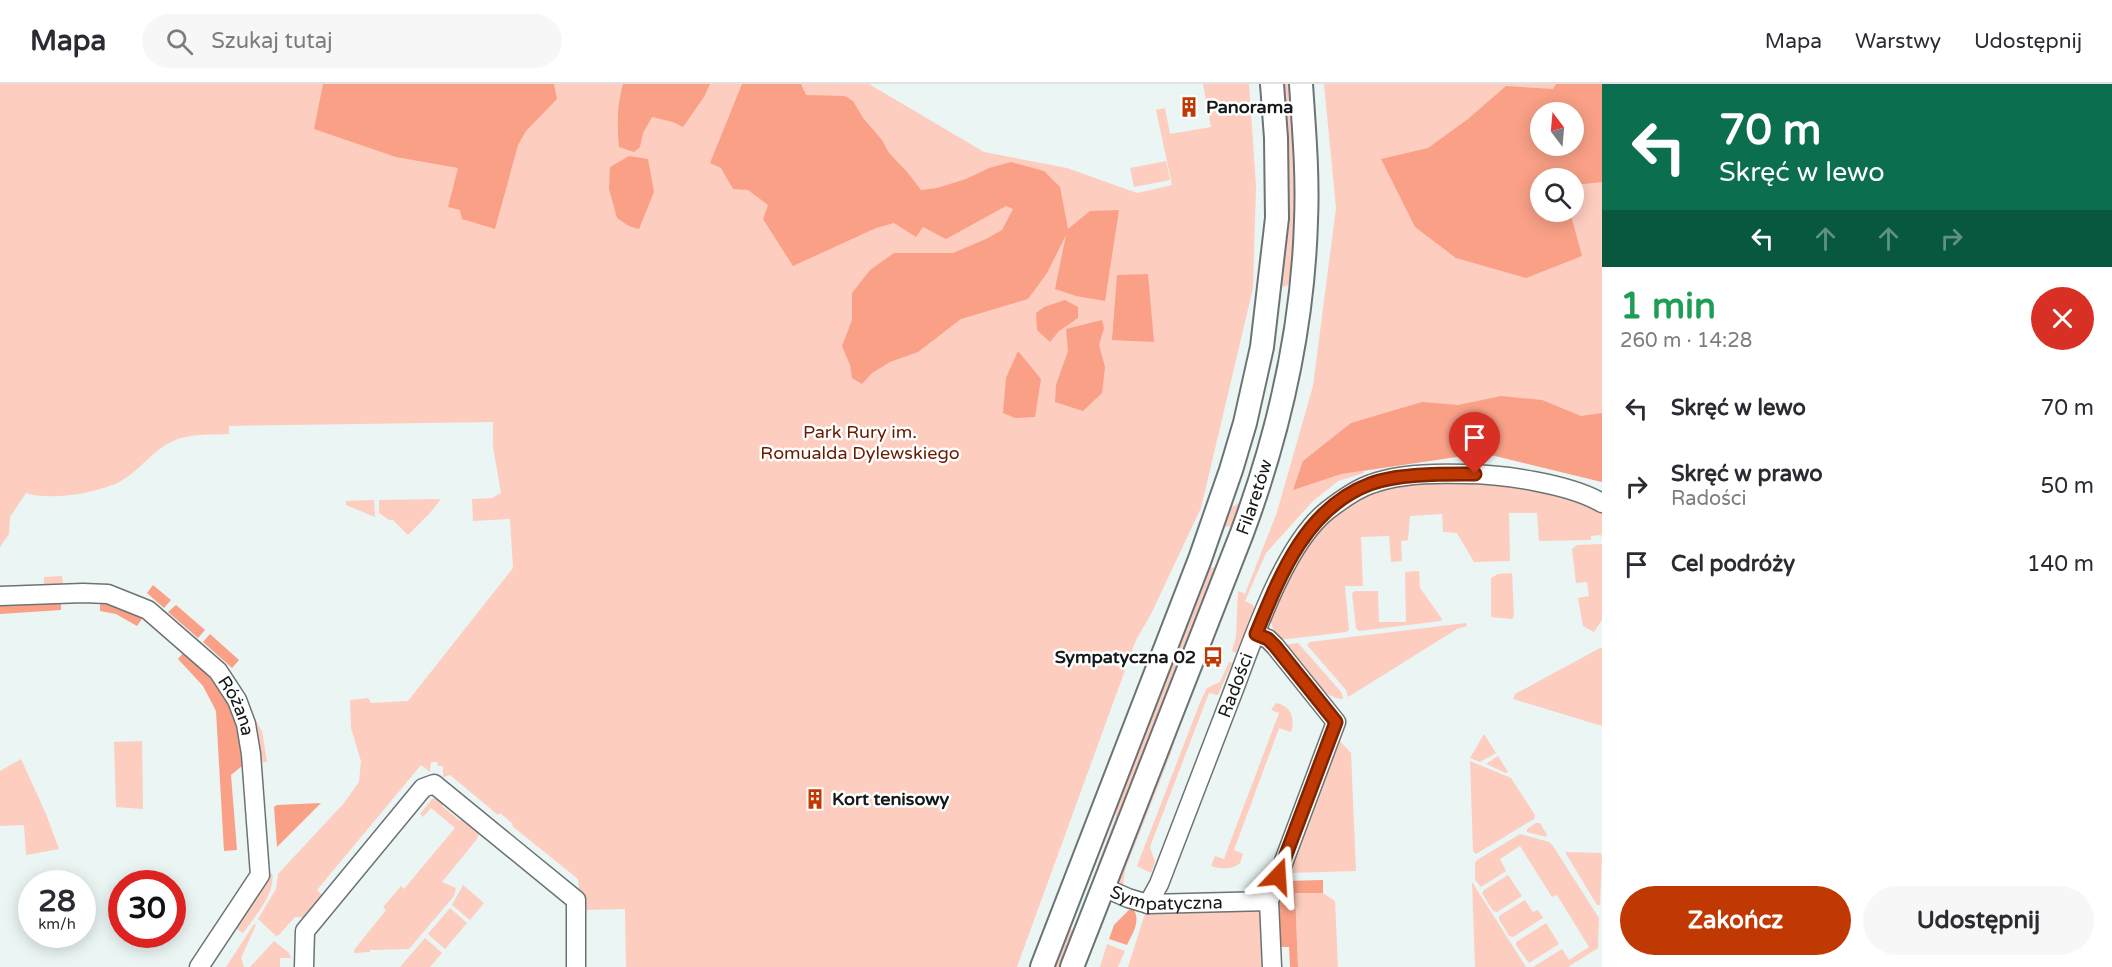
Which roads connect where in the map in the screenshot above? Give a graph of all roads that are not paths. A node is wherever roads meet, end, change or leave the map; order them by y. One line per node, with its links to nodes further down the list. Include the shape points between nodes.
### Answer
1 (1272, 84): 6 (main road, Filaretów, via 1278,193 1262,347 1248,408 1219,504)
2 (1301, 84): 7 (main road, Filaretów, via 1306,185 1302,287 1282,399 1255,498)
3 (1602, 503): 5 (street, Radości, via 1518,478 1475,474 1393,478 1371,483 1327,510 1300,540)
4 (0, 596): 10 (street, Różana, via 108,594 148,610 218,671 237,700 246,724 250,754 260,875)
5 (1256, 634): 8 (street, via 1275,646 1336,722); 9 (street, Radości)
6 (1077, 875): 7 (main road); 13 (main road, Filaretów)
7 (1103, 887): 9 (street, Sympatyczna); 14 (main road, Filaretów)
8 (1269, 901): 9 (street, Sympatyczna); 15 (street)
9 (1148, 904)
10 (200, 967)
11 (304, 967): 12 (street, via 305,931 423,788 434,784 576,900)
12 (576, 967)
13 (1042, 967)
14 (1072, 967)
15 (1272, 967)

